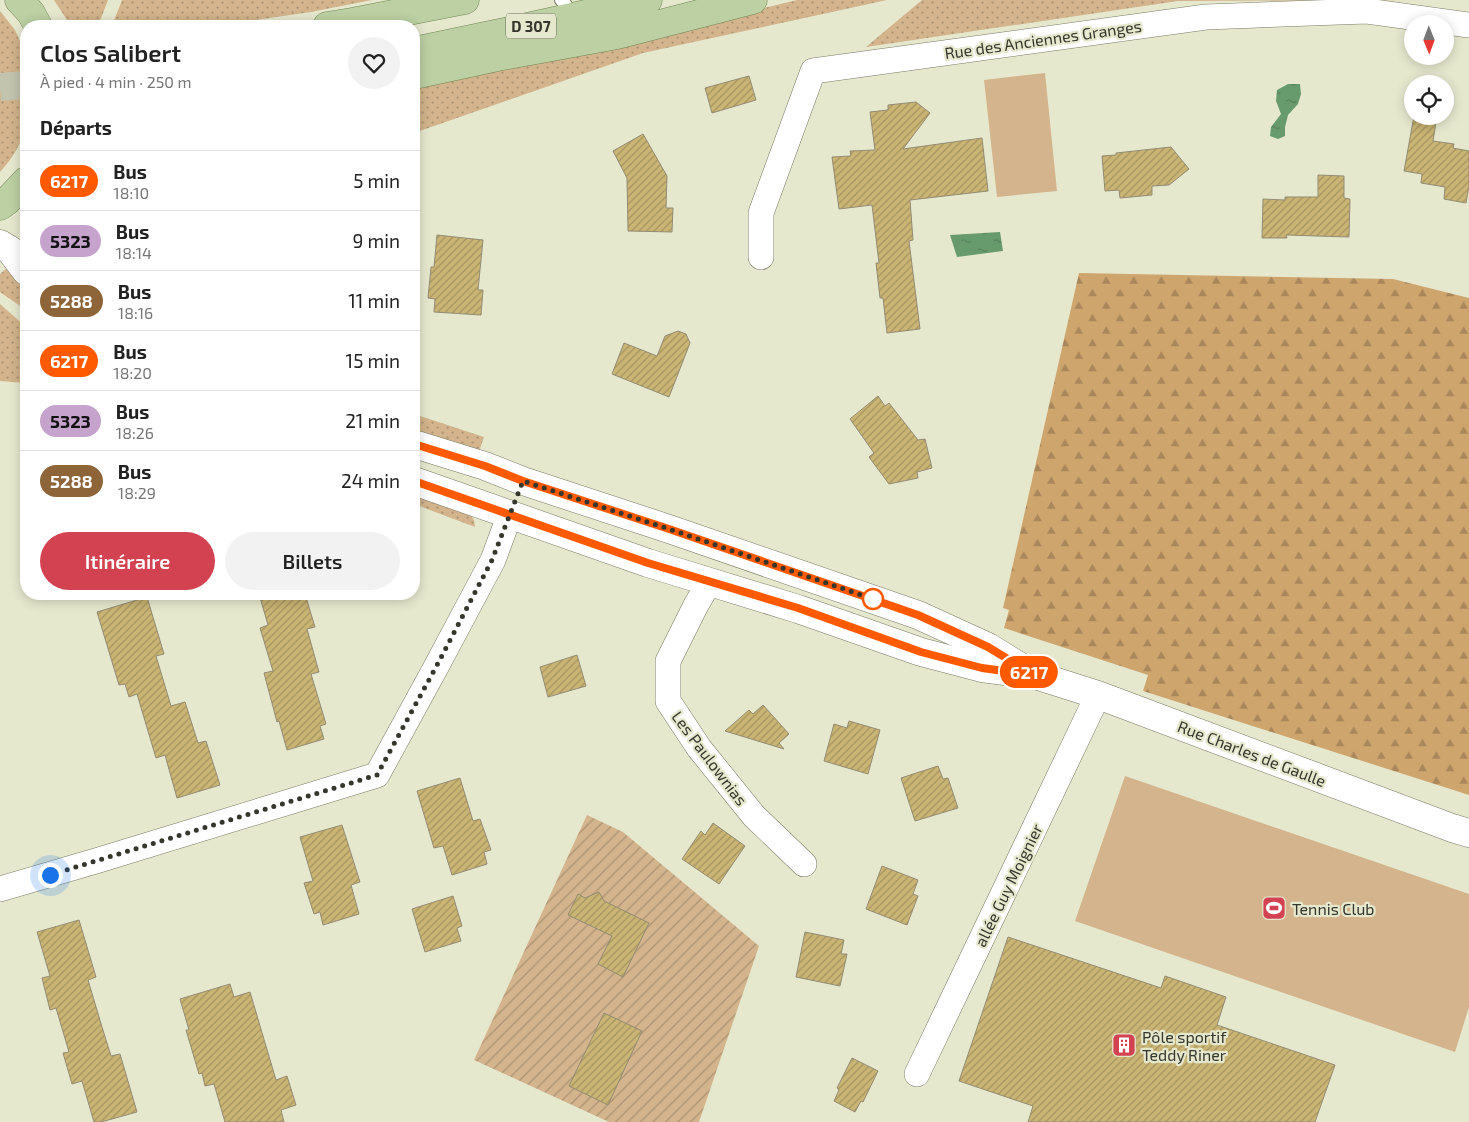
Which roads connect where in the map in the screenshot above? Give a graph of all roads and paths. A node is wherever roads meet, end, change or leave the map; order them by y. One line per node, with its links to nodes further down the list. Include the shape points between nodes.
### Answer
1 (19, 0): 6 (main road)
2 (465, 0): 7 (main road)
3 (648, 0): 10 (main road, D 307)
4 (753, 0): 11 (main road, via 617,35)
5 (571, 2): 9 (main road, D 307)
6 (35, 20)
7 (362, 20)
8 (1469, 25): 15 (street, Rue des Anciennes Granges, via 1367,11 1206,17 813,71 762,213)
9 (420, 32)
10 (420, 50)
11 (420, 74)
12 (20, 190): 13 (main road)
13 (0, 206)
14 (0, 244): 16 (street, via 10,250)
15 (761, 257)
16 (20, 263)
17 (420, 446): 18 (street)
18 (523, 481): 20 (street); 21 (street)
19 (420, 483): 20 (street)
20 (510, 514): 22 (street); 27 (street, via 492,560 377,775)
21 (724, 548): 22 (street); 23 (street, via 918,615 988,647)
22 (710, 582): 23 (street, via 798,608 930,654 982,668); 26 (street, Les Paulownias, via 668,661 668,701 699,748 754,816)
23 (1034, 675): 24 (street, Rue Charles de Gaulle)
24 (1098, 695): 25 (street, Rue Charles de Gaulle); 28 (street, allée Guy Moignier)
25 (1469, 834)
26 (804, 864)
27 (0, 889)
28 (917, 1074)

